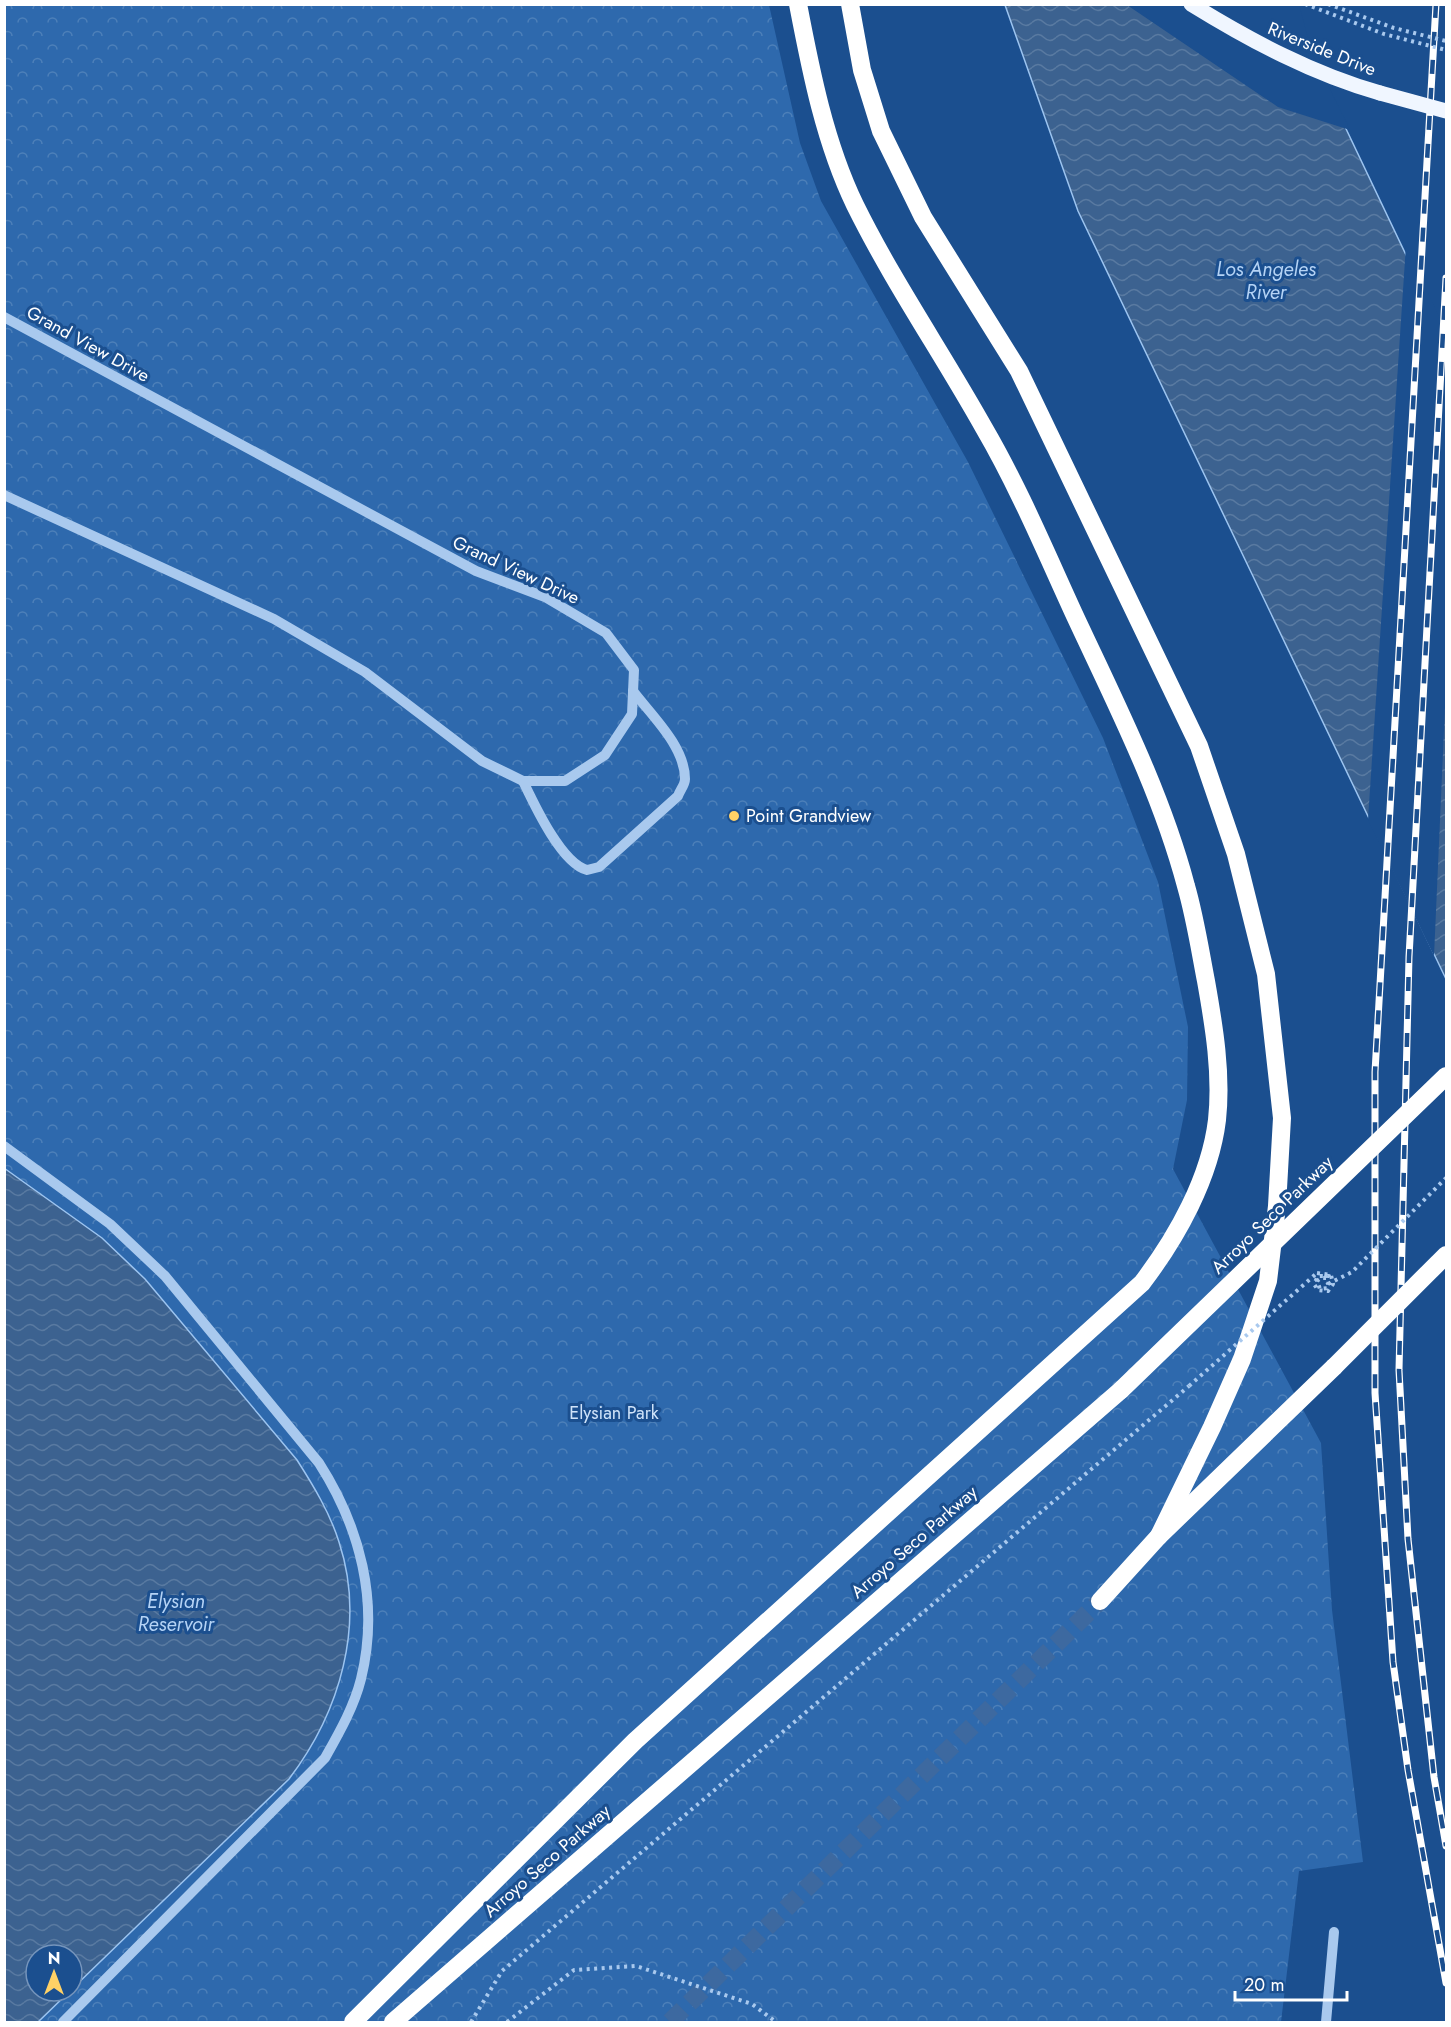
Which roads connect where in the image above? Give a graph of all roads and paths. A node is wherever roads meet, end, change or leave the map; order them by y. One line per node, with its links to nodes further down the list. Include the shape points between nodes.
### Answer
1 (798, 4): 21 (highway, via 830,141 854,202 997,452 1154,790 1186,884 1198,936 1213,1021 1217,1121 1206,1164 1185,1214 1163,1255 1142,1283 635,1741)
2 (850, 4): 17 (highway, via 862,70 881,131 923,217 1019,371 1199,746 1236,854 1266,974 1282,1118 1268,1281 1242,1359)
3 (1191, 4): 8 (main road, Riverside Drive, bridge, via 1248,39 1346,84)
4 (1305, 4): 7 (path, bridge, via 1384,34)
5 (1329, 4): 6 (path, bridge, via 1394,28)
6 (1446, 41)
7 (1446, 50)
8 (1446, 111)
9 (4, 317): 11 (street, Grand View Drive, via 476,572 545,597 596,627 606,633 634,670)
10 (4, 495): 12 (street, Grand View Drive, via 274,619 365,672 482,761)
11 (633, 691): 12 (street, Grand View Drive, via 632,714 605,755 565,781); 12 (street, via 674,744 684,784 678,796 599,867 584,870 574,862 545,826)
12 (523, 781)
13 (1446, 1076): 22 (highway, Arroyo Seco Parkway, bridge, via 1121,1389)
14 (4, 1146): 20 (street, via 110,1224 165,1276 319,1464 353,1526 363,1560 367,1596 367,1638 361,1678 346,1720 325,1758)
15 (1446, 1178): 23 (path, bridge, via 1352,1272 1328,1284 1326,1278 1321,1278 1317,1281 1320,1289 1328,1288 1330,1281 1329,1276 1318,1276 1314,1284 1318,1290 1328,1291 1333,1284 1331,1275 1317,1273 502,1971)
16 (1446, 1254): 17 (highway, bridge)
17 (1159, 1536): 18 (highway)
18 (1100, 1601)
19 (1334, 1932): 26 (street)
20 (63, 2022)
21 (353, 2022)
22 (393, 2022)
23 (474, 2022)
24 (507, 2022): 25 (path, via 574,1970 636,1966 752,2004)
25 (776, 2022)
26 (1326, 2022)

